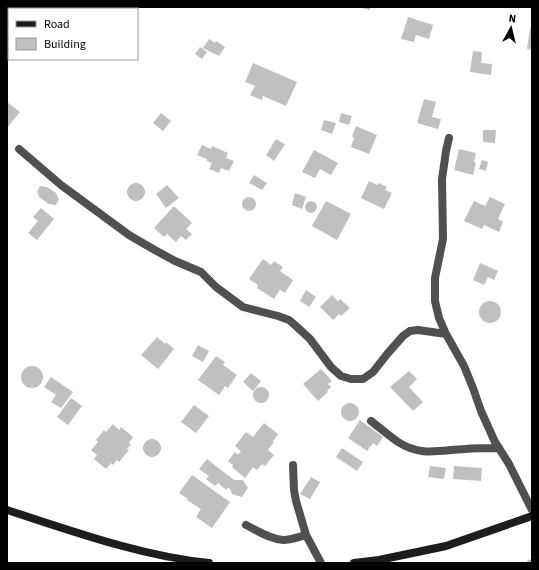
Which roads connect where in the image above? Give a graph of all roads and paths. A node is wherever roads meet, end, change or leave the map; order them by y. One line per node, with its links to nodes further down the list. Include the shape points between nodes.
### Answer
1 (449, 138): 3 (street, via 442,179 443,239 434,291 439,318)
2 (18, 149): 3 (street, via 61,185 129,234 153,250 201,272 243,307 289,320 310,339 341,376 363,379 373,372 410,331)
3 (446, 334): 5 (street, via 464,366)
4 (371, 421): 5 (street, via 398,442 424,452)
5 (499, 448): 8 (street)
6 (293, 465): 11 (street, via 296,501)
7 (7, 510): 12 (street, via 79,534 143,551)
8 (532, 510)
9 (532, 516): 14 (street, via 446,546)
10 (246, 525): 11 (street, via 283,540)
11 (306, 535): 13 (street)
12 (209, 563)
13 (321, 563)
14 (354, 563)

